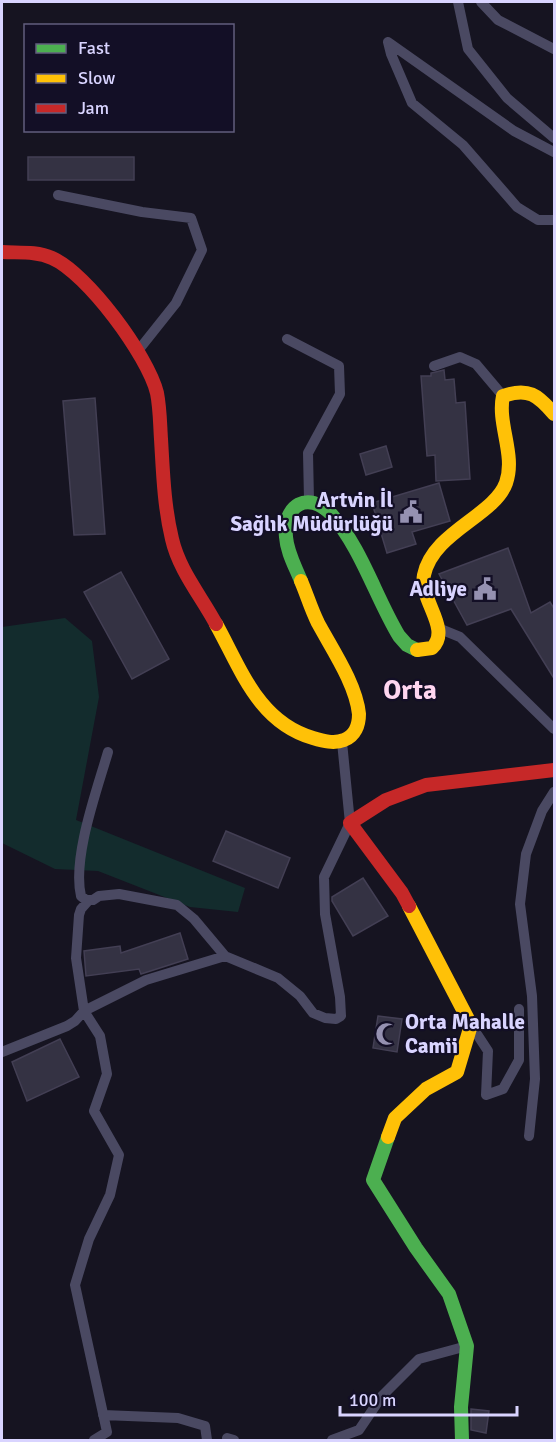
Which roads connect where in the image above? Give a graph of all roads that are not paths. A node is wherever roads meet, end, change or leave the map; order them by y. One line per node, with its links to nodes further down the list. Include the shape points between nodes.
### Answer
1 (458, 2): 4 (street, via 468,49 507,98)
2 (482, 2): 3 (street, via 498,20)
3 (555, 49)
4 (555, 138)
5 (555, 152): 7 (street, via 514,131 388,42 412,104 463,145 517,207 538,220)
6 (58, 195): 10 (street, via 191,218 202,250 176,303)
7 (555, 220)
8 (2, 252): 10 (main road, via 46,256 67,267 99,298)
9 (287, 339): 14 (street, via 339,366 340,394 308,453)
10 (137, 352): 17 (main road, via 157,393 167,520 178,556 247,681 276,720 302,734)
11 (434, 366): 12 (street, via 460,357 476,364)
12 (503, 396): 13 (main road, via 515,391 534,394); 15 (main road, via 507,481 502,491 435,551 426,565 423,587)
13 (555, 414)
14 (309, 500): 15 (main road, via 326,508 342,528 391,625 405,643 426,650 438,640); 17 (main road, via 296,505 290,513 285,540 356,700 358,725)
15 (438, 627): 16 (street, via 460,637)
16 (555, 729)
17 (342, 742): 21 (street)
18 (108, 752): 22 (street, via 79,867 81,896)
19 (555, 770): 21 (main road, via 426,785 386,800)
20 (555, 792): 28 (street, via 542,811 526,854 520,904 532,996 535,1079)
21 (350, 823): 23 (street, via 324,877 325,914 341,1016 325,1018 313,1013 278,978); 26 (main road, via 402,893)
22 (89, 900): 23 (street, via 119,894 177,905); 25 (street, via 79,915 76,958)
23 (225, 956): 25 (street, via 146,980)
24 (519, 1009): 26 (street, via 519,1060 502,1089 486,1095 488,1051)
25 (84, 1011): 27 (street, via 67,1026); 30 (street, via 99,1036 107,1074 94,1111 119,1155 110,1195 89,1239 75,1285)
26 (471, 1025): 29 (main road, via 457,1072 426,1089 395,1118 373,1180 449,1294)
27 (2, 1052)
28 (529, 1136)
29 (467, 1346): 33 (street, via 419,1359 382,1396 359,1430); 34 (main road)
30 (103, 1416): 31 (street, via 107,1432); 32 (street, via 178,1418 205,1426)
31 (94, 1440)
32 (207, 1440)
33 (332, 1440)
34 (462, 1440)

